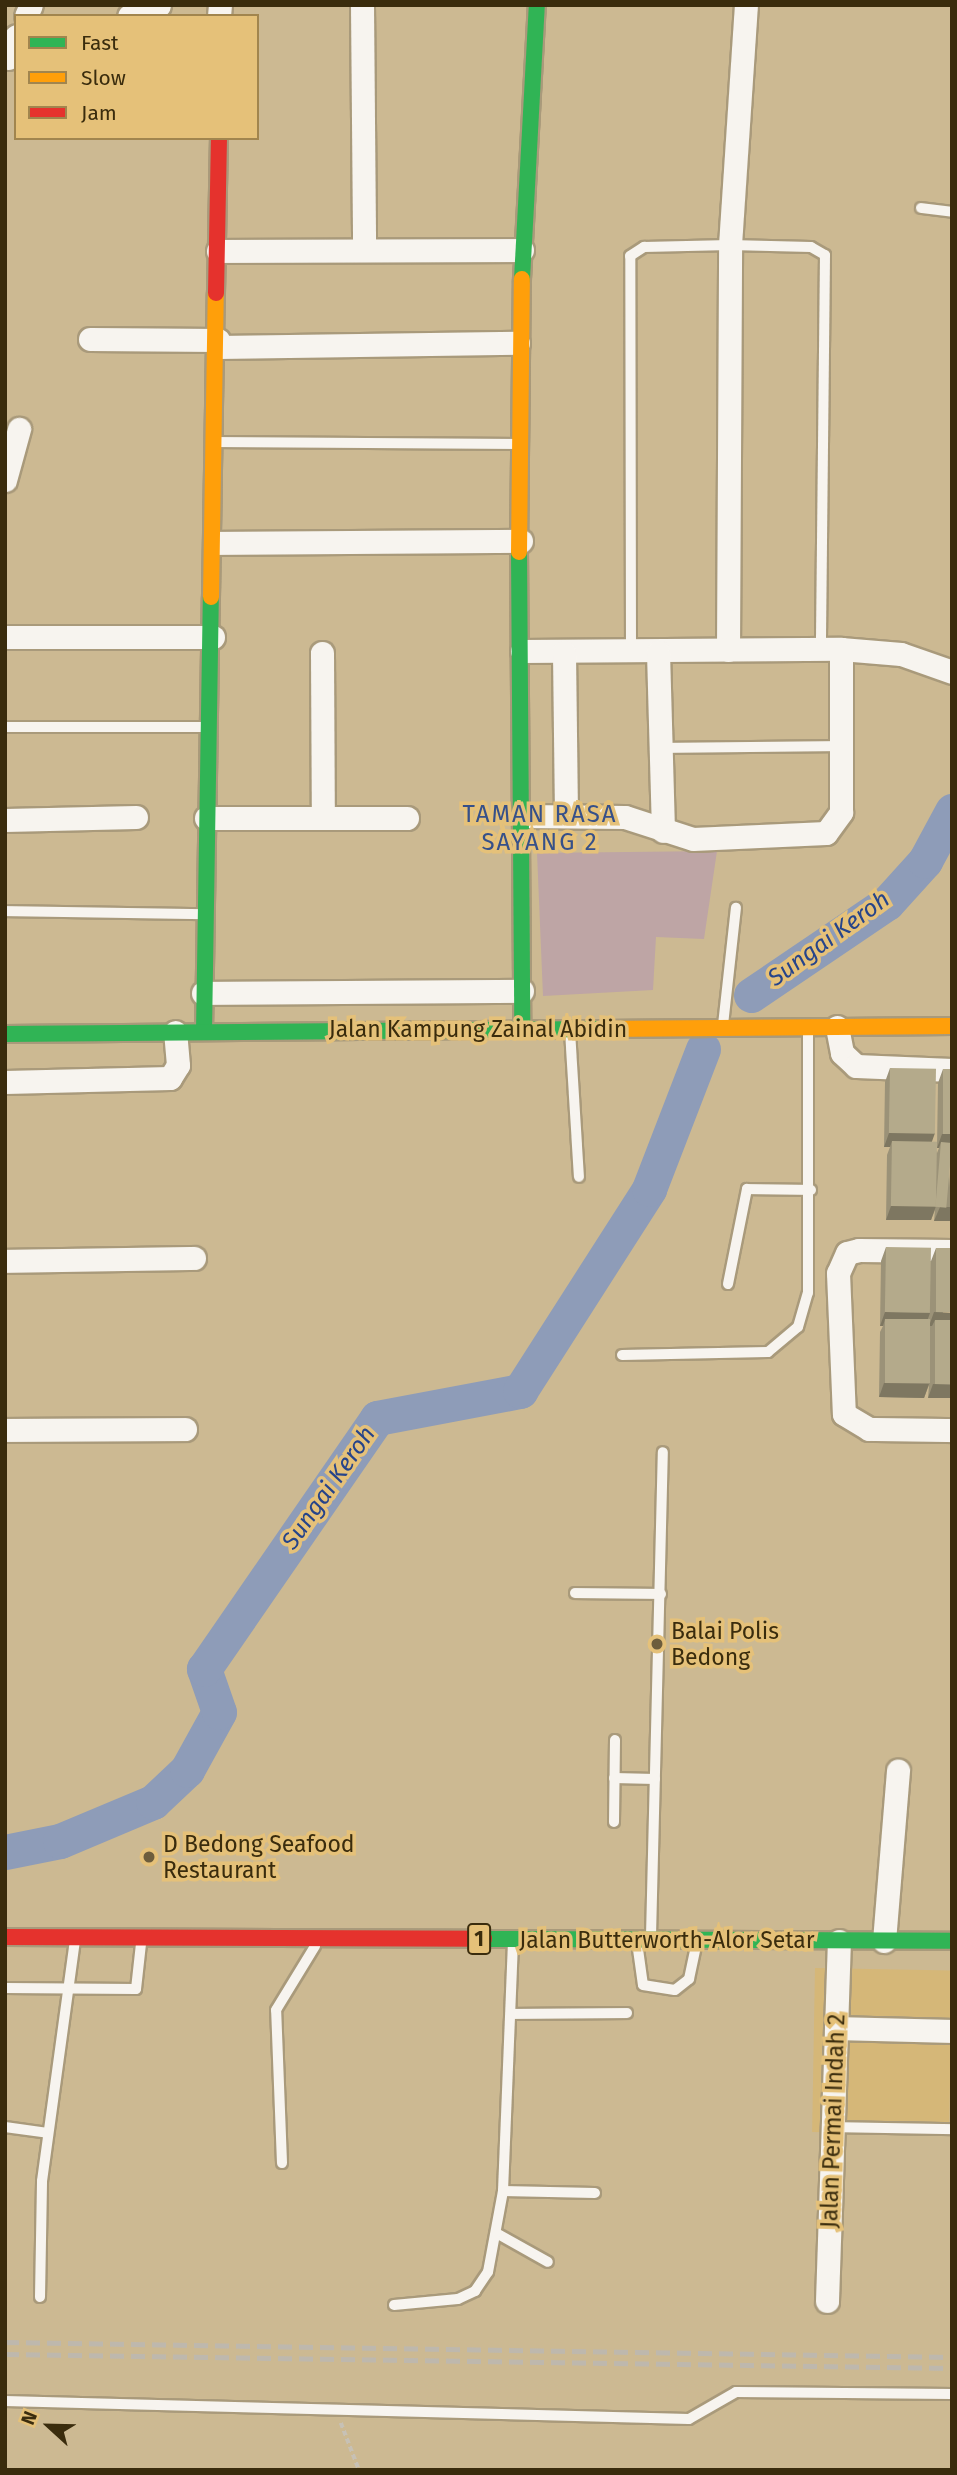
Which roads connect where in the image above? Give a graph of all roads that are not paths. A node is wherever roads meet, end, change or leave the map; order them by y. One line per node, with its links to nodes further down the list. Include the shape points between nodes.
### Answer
1 (159, 5): 5 (street)
2 (362, 5): 10 (street)
3 (537, 5): 11 (street)
4 (746, 5): 9 (street)
5 (134, 14)
6 (219, 140): 12 (street)
7 (921, 208): 8 (lane)
8 (952, 212)
9 (730, 245): 24 (lane, via 811,247 825,256); 25 (street); 27 (lane, via 644,247 630,256)
10 (364, 248): 11 (street); 12 (street)
11 (522, 250): 14 (street)
12 (218, 251): 15 (street)
13 (90, 339): 15 (street)
14 (518, 343): 15 (street); 18 (street)
15 (218, 344): 17 (street)
16 (19, 429): 19 (street)
17 (217, 442): 18 (lane); 21 (street)
18 (519, 444): 20 (street)
19 (5, 480)
20 (521, 541): 21 (street); 26 (street)
21 (215, 543): 23 (street)
22 (5, 636): 23 (street)
23 (213, 637): 33 (street)
24 (831, 649): 25 (street); 31 (street, via 901,654); 34 (street)
25 (728, 650): 29 (street)
26 (522, 651): 28 (street); 36 (street)
27 (631, 651): 28 (street); 29 (street)
28 (564, 652): 37 (street)
29 (658, 652): 35 (street)
30 (322, 653): 40 (street)
31 (952, 672)
32 (5, 727): 33 (lane)
33 (207, 727): 39 (street)
34 (841, 746): 35 (lane); 43 (street, via 841,812 826,833 693,839)
35 (660, 748): 43 (street)
36 (522, 816): 37 (street); 47 (street)
37 (565, 816): 43 (street, via 632,818)
38 (136, 817): 42 (street)
39 (206, 818): 40 (street); 46 (street)
40 (323, 818): 41 (street)
41 (407, 818)
42 (5, 820)
43 (663, 831)
44 (736, 908): 50 (lane)
45 (5, 911): 46 (lane)
46 (202, 914): 48 (street)
47 (522, 991): 48 (street); 53 (street)
48 (203, 993): 56 (street)
49 (952, 1026): 52 (street, Jalan Kampung Zainal Abidin)
50 (723, 1027): 51 (street, Jalan Kampung Zainal Abidin); 54 (street, Jalan Kampung Zainal Abidin)
51 (808, 1027): 52 (street, Jalan Kampung Zainal Abidin); 61 (lane)
52 (837, 1027): 58 (street, via 842,1053 856,1066)
53 (522, 1029): 54 (street, Jalan Kampung Zainal Abidin); 56 (street, Jalan Kampung Zainal Abidin)
54 (570, 1029): 60 (lane)
55 (175, 1032): 56 (street, Jalan Kampung Zainal Abidin); 57 (street, Jalan Kampung Zainal Abidin); 59 (street, via 178,1065 170,1078)
56 (204, 1032)
57 (5, 1034)
58 (952, 1070)
59 (5, 1082)
60 (579, 1177)
61 (811, 1190): 65 (lane, via 747,1189); 66 (lane, via 808,1293 786,1343 768,1352)
62 (952, 1251): 69 (street, via 859,1250 847,1253 838,1273 844,1415 869,1429)
63 (194, 1258): 64 (street)
64 (5, 1261)
65 (728, 1284)
66 (622, 1355)
67 (186, 1429): 68 (street)
68 (5, 1430)
69 (952, 1430)
70 (663, 1452): 72 (lane)
71 (575, 1593): 72 (lane)
72 (660, 1594): 76 (lane)
73 (615, 1740): 75 (lane)
74 (898, 1771): 86 (street)
75 (614, 1778): 76 (lane); 77 (lane)
76 (655, 1779): 83 (lane)
77 (614, 1822)
78 (5, 1937): 79 (street, Jalan Butterworth-Alor Setar / 1)
79 (75, 1937): 80 (street, Jalan Butterworth-Alor Setar / 1); 89 (lane)
80 (142, 1937): 81 (street, Jalan Butterworth-Alor Setar / 1); 89 (lane, via 136,1989)
81 (321, 1938): 82 (street, Jalan Butterworth-Alor Setar / 1); 98 (lane, via 276,2010)
82 (513, 1939): 83 (street, Jalan Butterworth-Alor Setar / 1); 91 (lane)
83 (644, 1940): 84 (street, Jalan Butterworth-Alor Setar / 1); 84 (lane, via 643,1985 675,1990 689,1979)
84 (697, 1940): 85 (street, Jalan Butterworth-Alor Setar / 1)
85 (839, 1941): 86 (street, Jalan Butterworth-Alor Setar / 1); 92 (street, Jalan Permai Indah 2)
86 (884, 1941): 87 (street, Jalan Butterworth-Alor Setar / 1)
87 (952, 1941)
88 (5, 1988): 89 (lane)
89 (69, 1990): 97 (lane)
90 (627, 2013): 91 (lane)
91 (511, 2014): 99 (lane)
92 (836, 2028): 93 (street); 95 (street, Jalan Permai Indah 2)
93 (952, 2031)
94 (5, 2127): 97 (lane)
95 (833, 2127): 96 (lane); 104 (street, Jalan Permai Indah 2)
96 (952, 2129)
97 (48, 2133): 103 (lane)
98 (282, 2162)
99 (503, 2190): 100 (lane); 101 (lane)
100 (595, 2193)
101 (498, 2234): 102 (lane); 105 (lane, via 488,2272 475,2291 458,2300)
102 (548, 2262)
103 (40, 2297)
104 (827, 2301)
105 (394, 2305)
106 (952, 2394): 107 (lane, via 736,2392 689,2419 333,2406)
107 (5, 2401)

